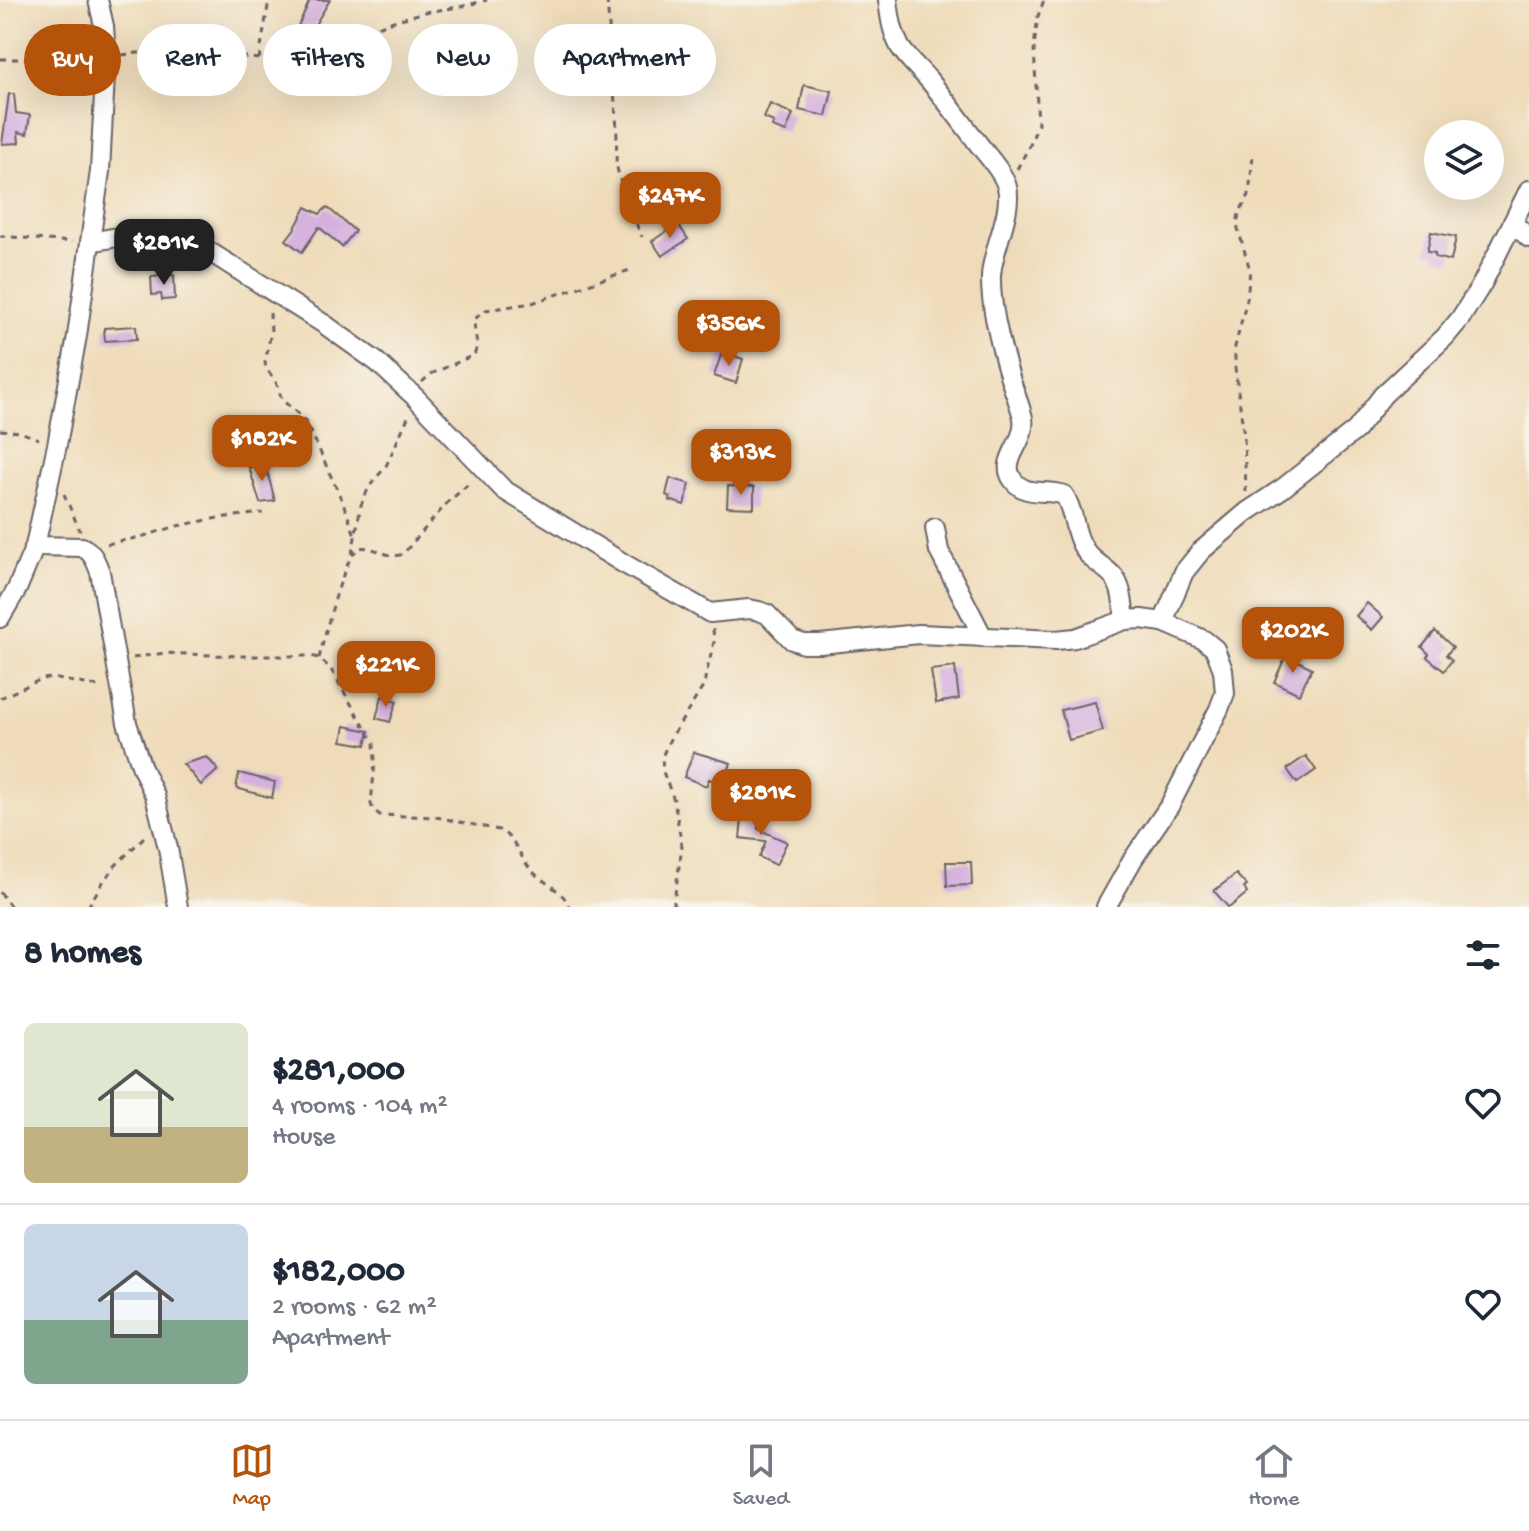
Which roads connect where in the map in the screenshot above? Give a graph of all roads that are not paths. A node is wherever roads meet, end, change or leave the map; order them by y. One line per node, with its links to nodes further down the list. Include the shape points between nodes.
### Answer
1 (98, 0): 6 (street, via 106,52 100,171)
2 (888, 0): 10 (street, via 901,49 1007,186 991,275 999,337 1023,419 1021,440 1008,465 1012,480 1026,490 1064,495 1084,550 1114,577)
3 (1529, 190): 4 (street)
4 (1513, 223): 5 (street); 11 (street, via 1482,284 1445,337 1383,395 1356,430 1201,551 1184,572)
5 (1529, 238)
6 (90, 242): 8 (street); 12 (street, via 140,233 202,247 377,362 504,490 710,613 759,611 804,644 919,634)
7 (935, 528): 12 (street, via 939,551)
8 (35, 546): 9 (street); 13 (street, via 82,547 100,572 127,723 155,796)
9 (0, 618)
10 (1125, 620): 11 (street); 12 (street, via 1075,638)
11 (1163, 622): 14 (street, via 1215,649 1225,693 1170,805)
12 (983, 637)
13 (178, 907)
14 (1106, 907)

